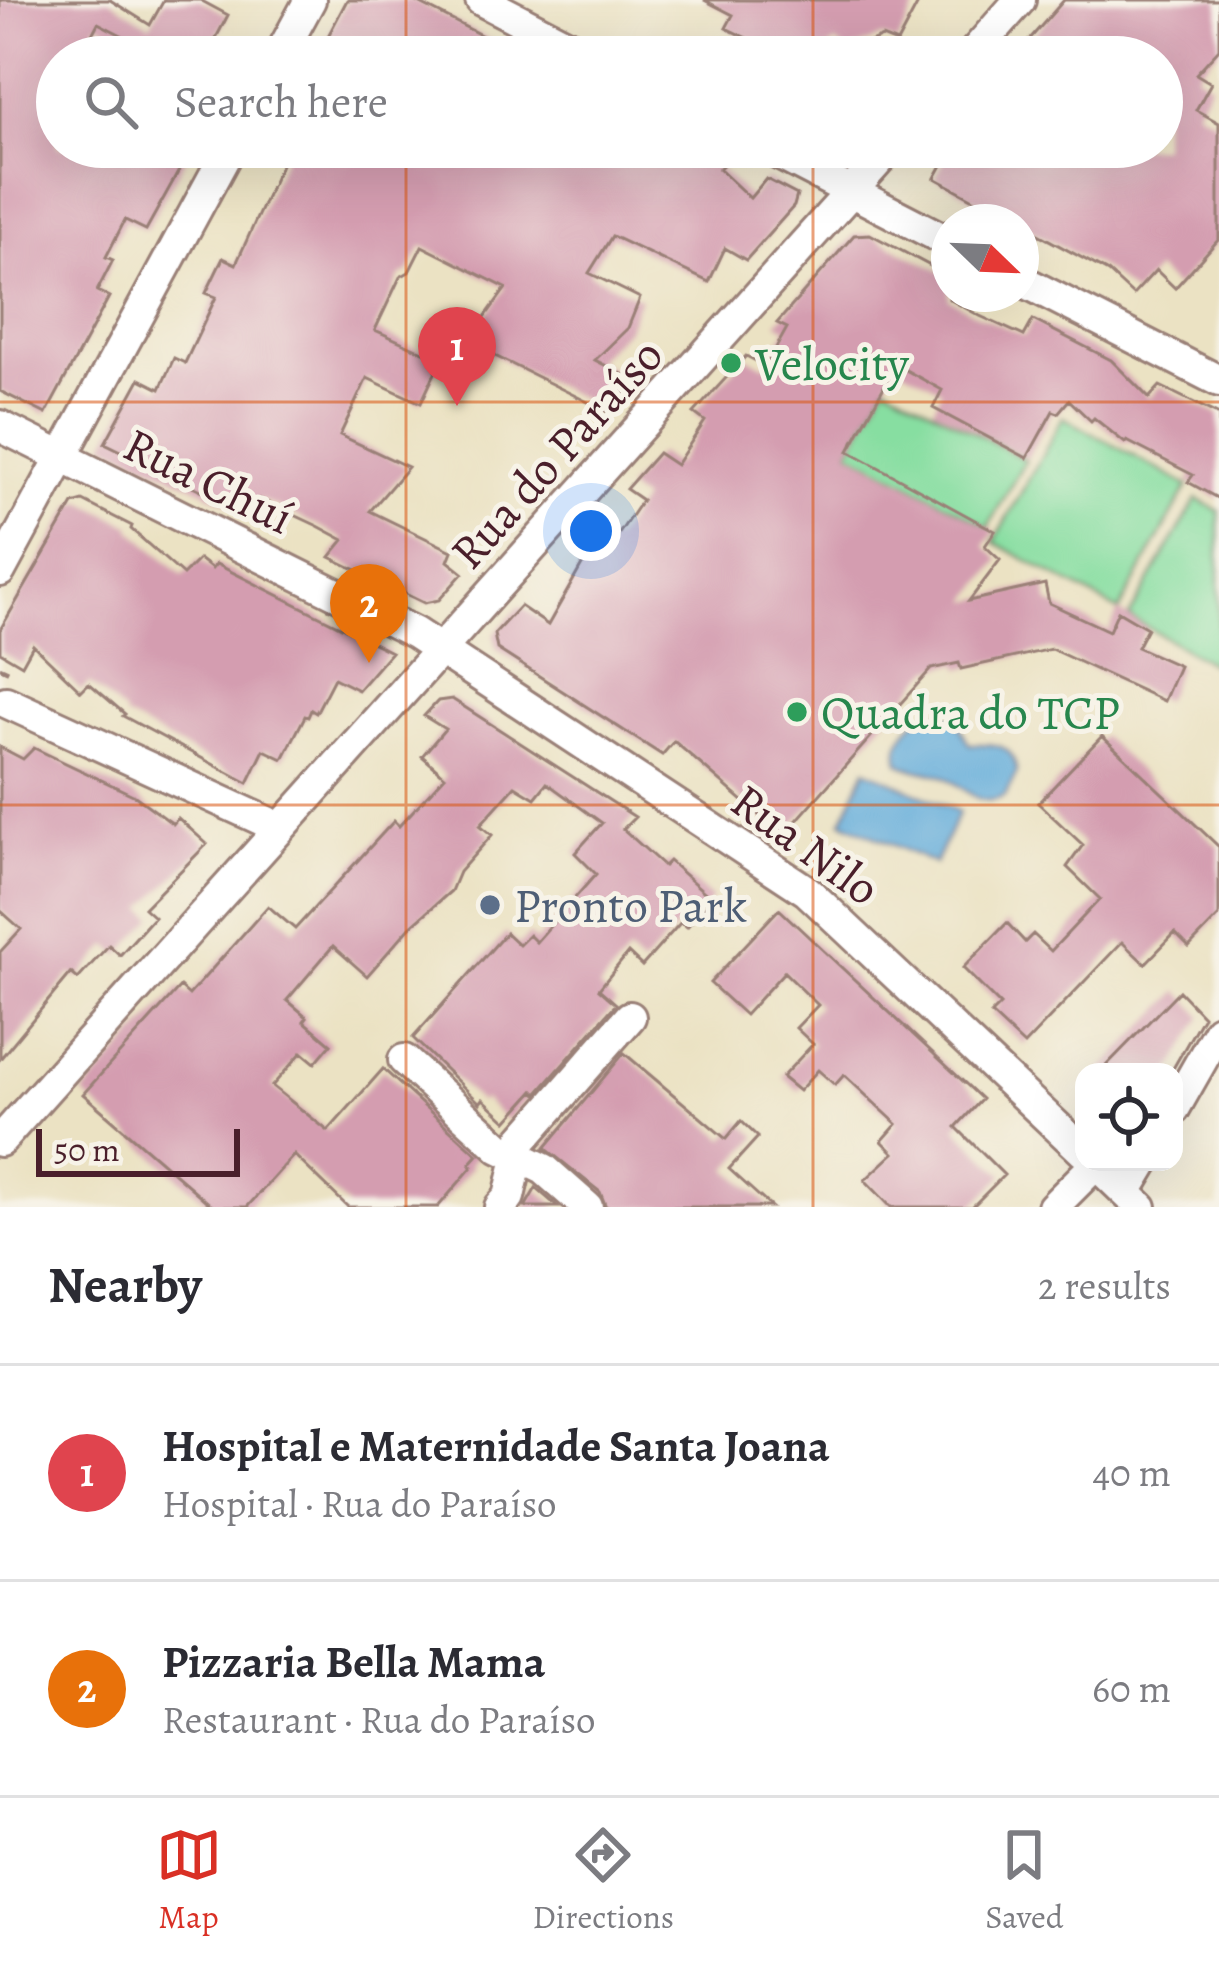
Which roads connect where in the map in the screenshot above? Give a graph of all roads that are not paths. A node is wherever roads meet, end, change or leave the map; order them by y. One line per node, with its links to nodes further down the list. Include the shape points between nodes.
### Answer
1 (310, 0): 4 (street)
2 (481, 0): 5 (street)
3 (1020, 0): 6 (street)
4 (290, 36)
5 (550, 36)
6 (988, 36)
7 (219, 168): 15 (street)
8 (807, 168): 10 (street)
9 (872, 168): 10 (street, Rua do Paraíso)
10 (852, 191): 11 (street); 17 (street, Rua do Paraíso)
11 (931, 233)
12 (1039, 289): 13 (street)
13 (1219, 382)
14 (0, 426): 15 (street, Rua Chuí)
15 (62, 457): 16 (street); 17 (street, Rua Chuí)
16 (0, 571)
17 (441, 651): 19 (street, Rua do Paraíso); 25 (street, Rua Nilo, via 807,891)
18 (6, 702): 19 (street)
19 (280, 828): 24 (street, Rua do Paraíso)
20 (630, 1017): 26 (street, via 522,1140)
21 (1219, 1030): 23 (street)
22 (404, 1060): 26 (street)
23 (1183, 1093)
24 (0, 1141)
25 (1075, 1145)
26 (518, 1157): 30 (street); 31 (street)
27 (1082, 1171): 32 (street)
28 (1103, 1171): 29 (street, Rua Nilo)
29 (1133, 1199)
30 (500, 1207)
31 (586, 1207)
32 (1053, 1207)

